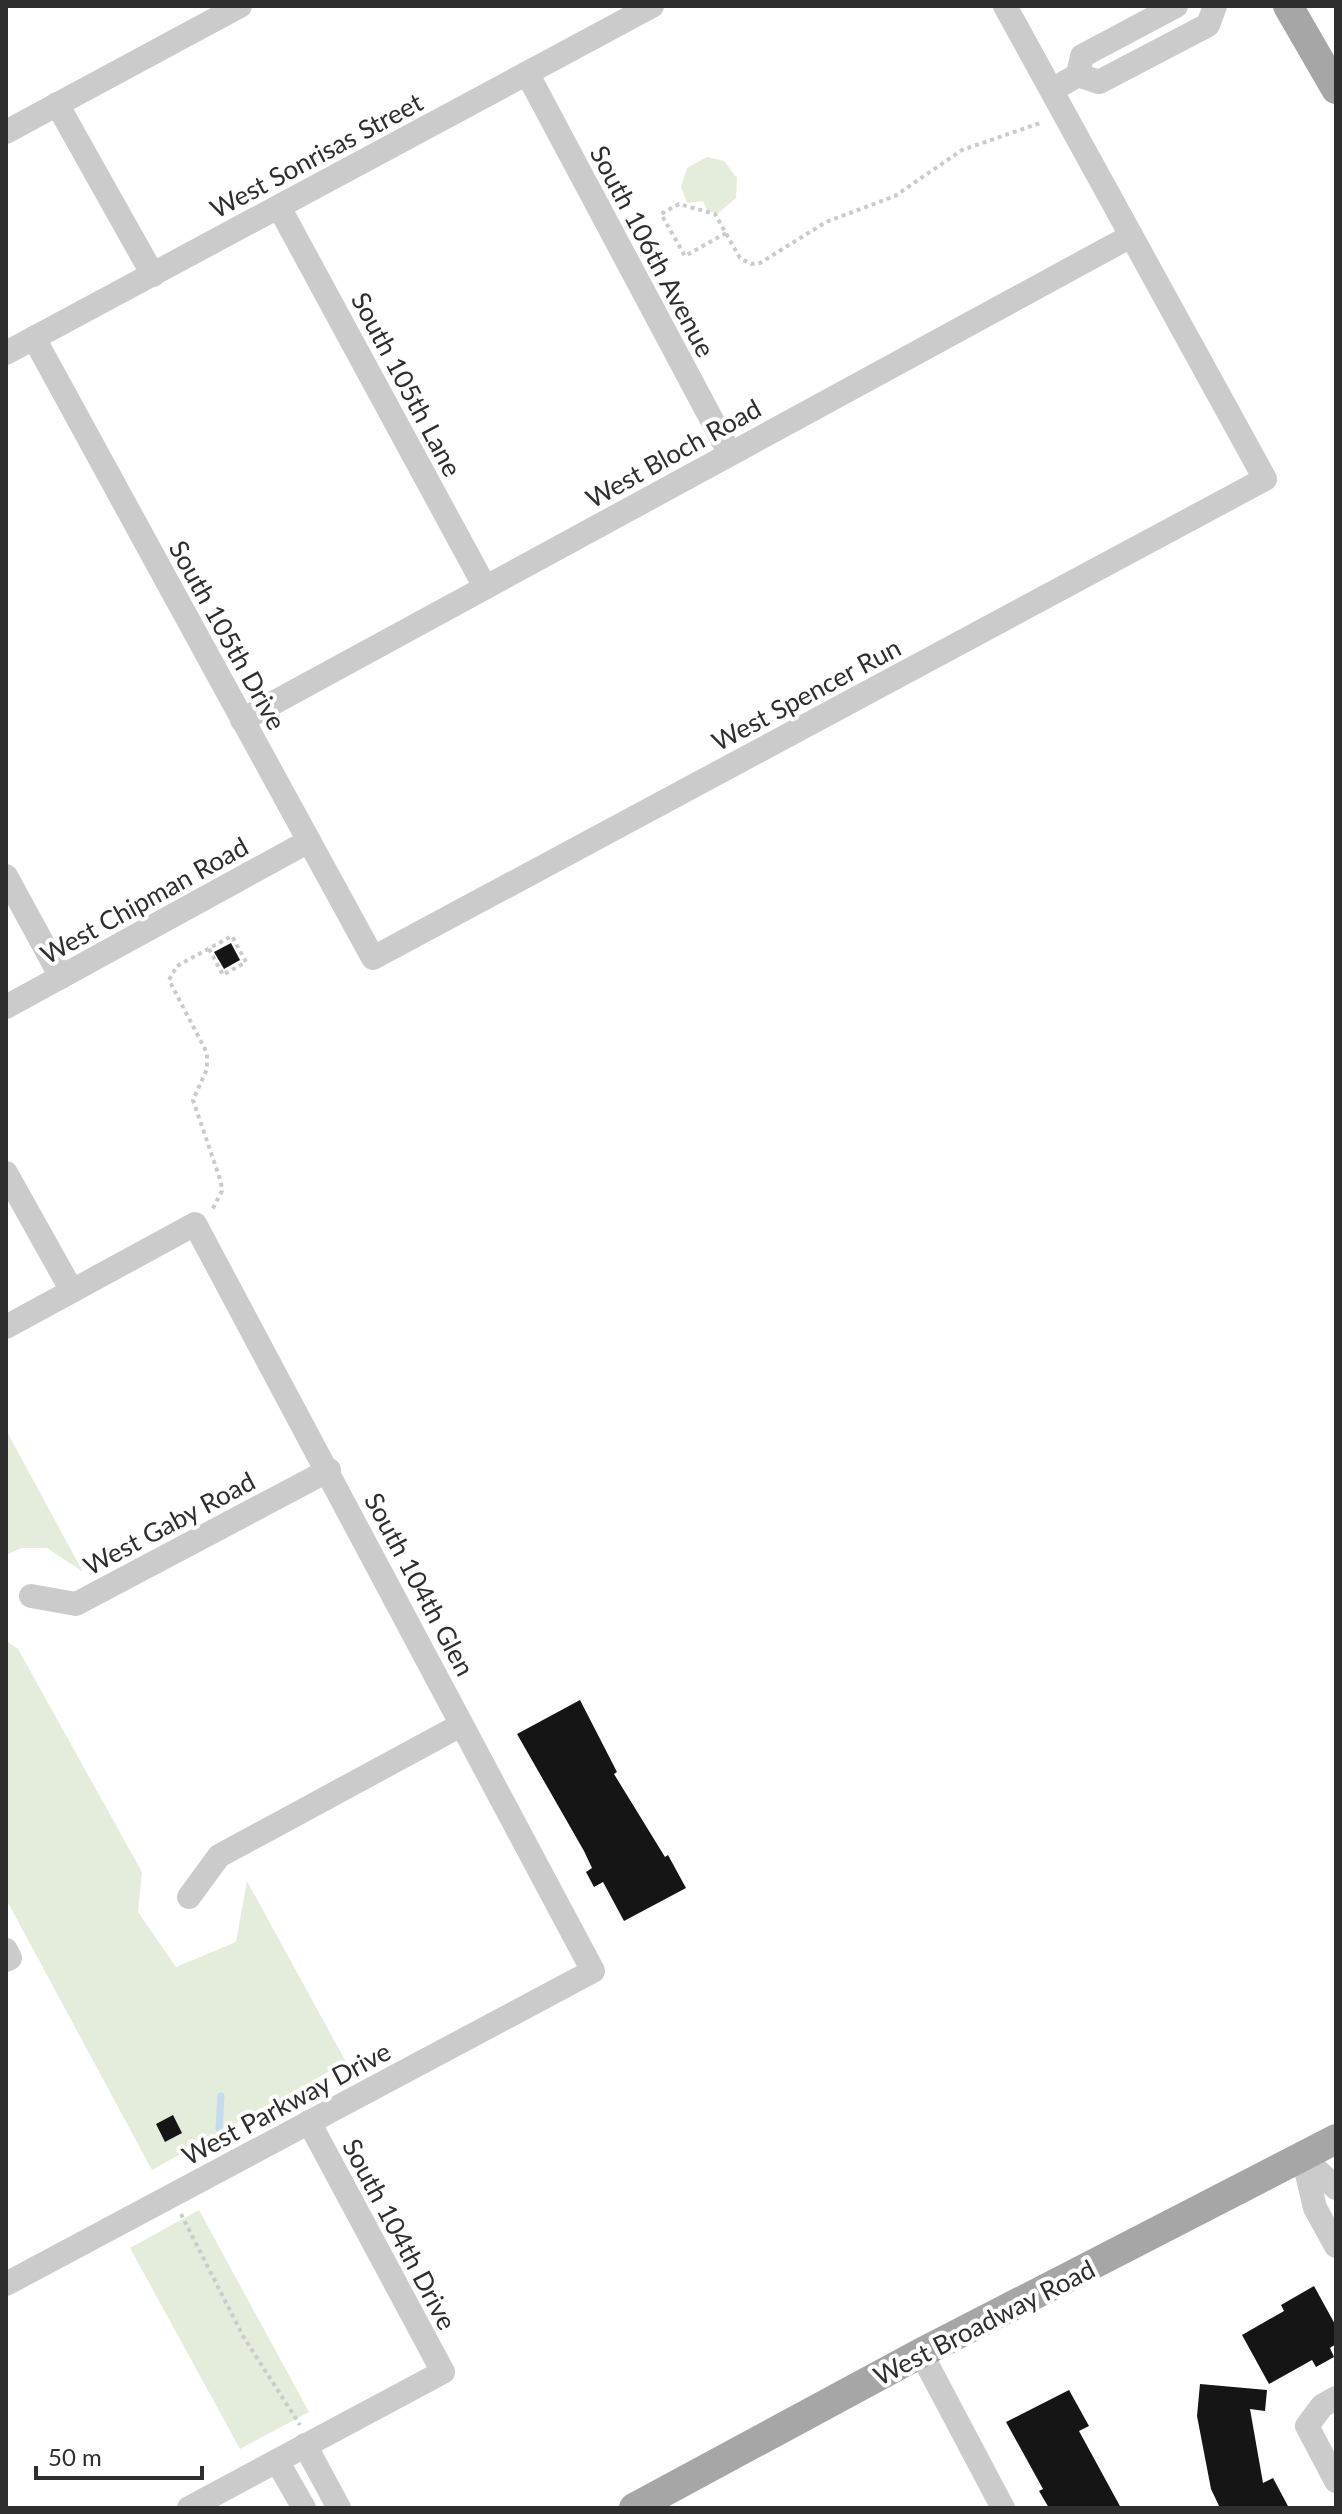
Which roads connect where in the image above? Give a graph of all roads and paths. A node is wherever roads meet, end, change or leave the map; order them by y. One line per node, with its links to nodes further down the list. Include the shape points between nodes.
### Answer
1 (240, 6): 11 (street)
2 (652, 6): 7 (street, West Sonrisas Street)
3 (1005, 6): 10 (street)
4 (1176, 6): 8 (street, via 1082,56)
5 (1215, 6): 8 (street, via 1208,25 1099,82)
6 (1288, 6): 9 (main road)
7 (527, 73): 14 (street, West Sonrisas Street); 20 (street, South 106th Avenue)
8 (1078, 75): 10 (street)
9 (1336, 89)
10 (1052, 90): 12 (street)
11 (57, 104): 13 (street); 17 (street)
12 (1063, 113): 15 (path, via 962,150 895,196 826,222 760,263 745,263); 16 (street)
13 (6, 132)
14 (279, 207): 17 (street, West Sonrisas Street); 21 (street, South 105th Lane)
15 (726, 233): 15 (path, via 715,214 679,204 661,214 685,256)
16 (1131, 236): 20 (street, West Bloch Road); 26 (street, West Spencer Run, via 1265,479)
17 (153, 275): 18 (street, West Sonrisas Street)
18 (34, 338): 19 (street, West Sonrisas Street); 22 (street, South 105th Drive)
19 (6, 353)
20 (730, 454): 21 (street, West Bloch Road)
21 (485, 587): 22 (street, West Bloch Road)
22 (242, 720): 23 (street, South 105th Drive)
23 (309, 841): 26 (street, South 105th Drive); 27 (street, West Chipman Road)
24 (6, 876): 27 (street)
25 (209, 949): 25 (path, via 232,936 246,962 223,975); 30 (path, via 177,966 169,980 208,1060 193,1100 222,1191 208,1216)
26 (373, 958)
27 (61, 977): 28 (street, West Chipman Road)
28 (6, 1007)
29 (6, 1173): 31 (street)
30 (195, 1224): 31 (street); 33 (street, South 104th Glen)
31 (72, 1291): 32 (street)
32 (6, 1327)
33 (329, 1470): 34 (street, West Gaby Road, via 76,1604); 35 (street, South 104th Glen)
34 (31, 1596)
35 (461, 1725): 36 (street, via 219,1856); 37 (street, South 104th Glen)
36 (189, 1897)
37 (593, 1971): 38 (street, West Parkway Drive)
38 (309, 2122): 42 (street, West Parkway Drive); 47 (street, South 104th Drive, via 443,2372)
39 (1336, 2139): 40 (main road, West Broadway Road)
40 (1303, 2157): 41 (street); 43 (street, via 1315,2208); 45 (main road, West Broadway Road)
41 (1336, 2188)
42 (171, 2196): 44 (street, West Parkway Drive); 47 (path, via 243,2336 301,2426 322,2414)
43 (1336, 2246)
44 (6, 2284)
45 (921, 2353): 54 (main road, West Broadway Road); 55 (street)
46 (1336, 2398): 50 (street, via 1307,2426)
47 (331, 2431): 48 (street)
48 (305, 2445): 49 (street); 53 (street)
49 (277, 2461): 51 (street); 52 (street)
50 (1336, 2481)
51 (189, 2508)
52 (304, 2508)
53 (339, 2508)
54 (634, 2508)
55 (1003, 2508)

